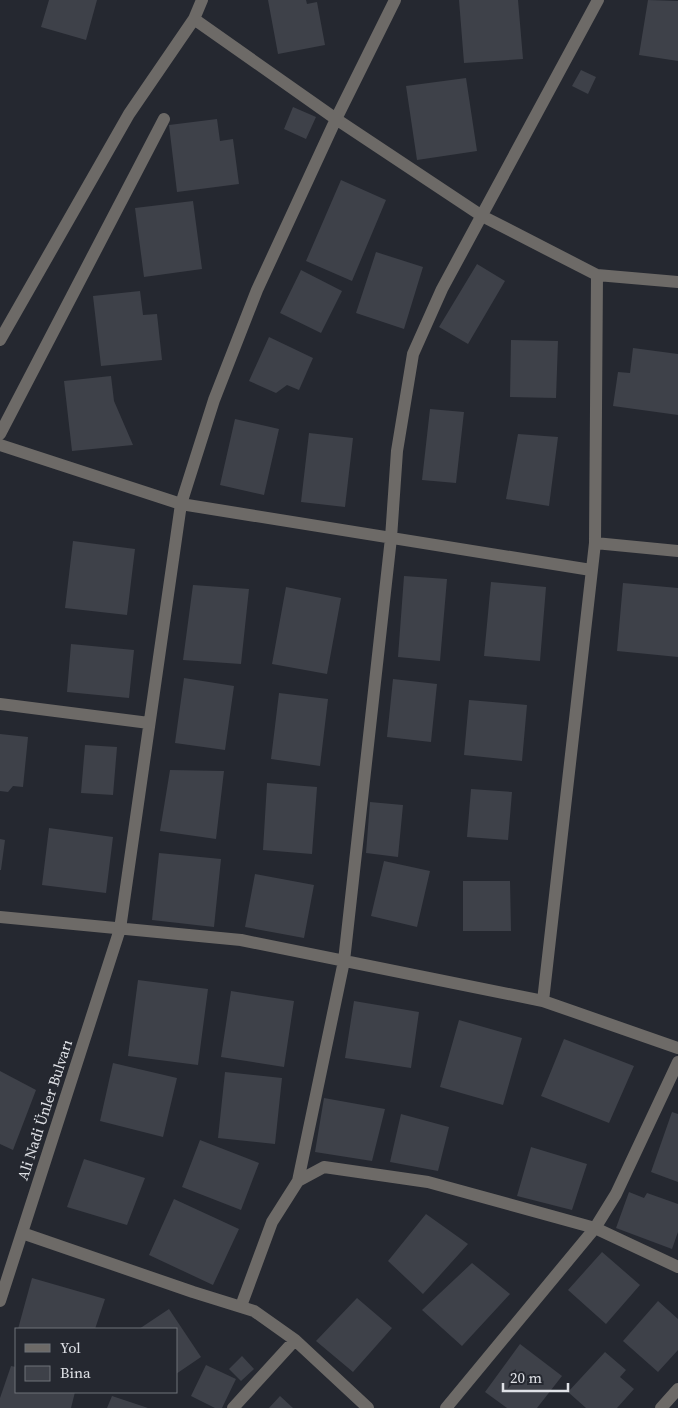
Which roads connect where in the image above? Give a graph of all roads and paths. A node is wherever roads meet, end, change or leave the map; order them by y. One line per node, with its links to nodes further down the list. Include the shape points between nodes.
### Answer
1 (202, 0): 4 (street)
2 (395, 0): 6 (street, Ali Nadi Ünler Bulvarı)
3 (598, 0): 7 (street)
4 (194, 19): 6 (street); 10 (street, via 129,114)
5 (164, 119): 11 (street)
6 (336, 119): 7 (street); 13 (street, Ali Nadi Ünler Bulvarı, via 256,290 214,400)
7 (482, 216): 8 (street); 14 (street, via 442,290 413,354 397,451)
8 (597, 275): 9 (street); 15 (street)
9 (678, 282)
10 (0, 340)
11 (0, 434)
12 (0, 445): 13 (street)
13 (181, 504): 14 (street); 19 (street, Ali Nadi Ünler Bulvarı)
14 (391, 538): 17 (street); 22 (street)
15 (595, 543): 16 (street); 17 (street)
16 (678, 551)
17 (591, 570): 23 (street)
18 (0, 704): 19 (street)
19 (150, 724): 21 (street, Ali Nadi Ünler Bulvarı)
20 (0, 916): 21 (street)
21 (120, 930): 22 (street, via 241,940); 28 (street, Ali Nadi Ünler Bulvarı)
22 (344, 961): 23 (street); 26 (street)
23 (543, 1001): 24 (street)
24 (678, 1048)
25 (678, 1062): 27 (street, via 616,1194)
26 (298, 1181): 27 (street, via 324,1167 428,1182); 31 (street, via 272,1222)
27 (595, 1228): 29 (street); 36 (street)
28 (22, 1232): 30 (street, Ali Nadi Ünler Bulvarı); 31 (street)
29 (678, 1267)
30 (0, 1301)
31 (240, 1306): 32 (street, via 254,1311)
32 (294, 1340): 34 (street); 35 (street)
33 (678, 1389): 37 (street)
34 (233, 1408)
35 (368, 1408)
36 (446, 1408)
37 (661, 1408)

